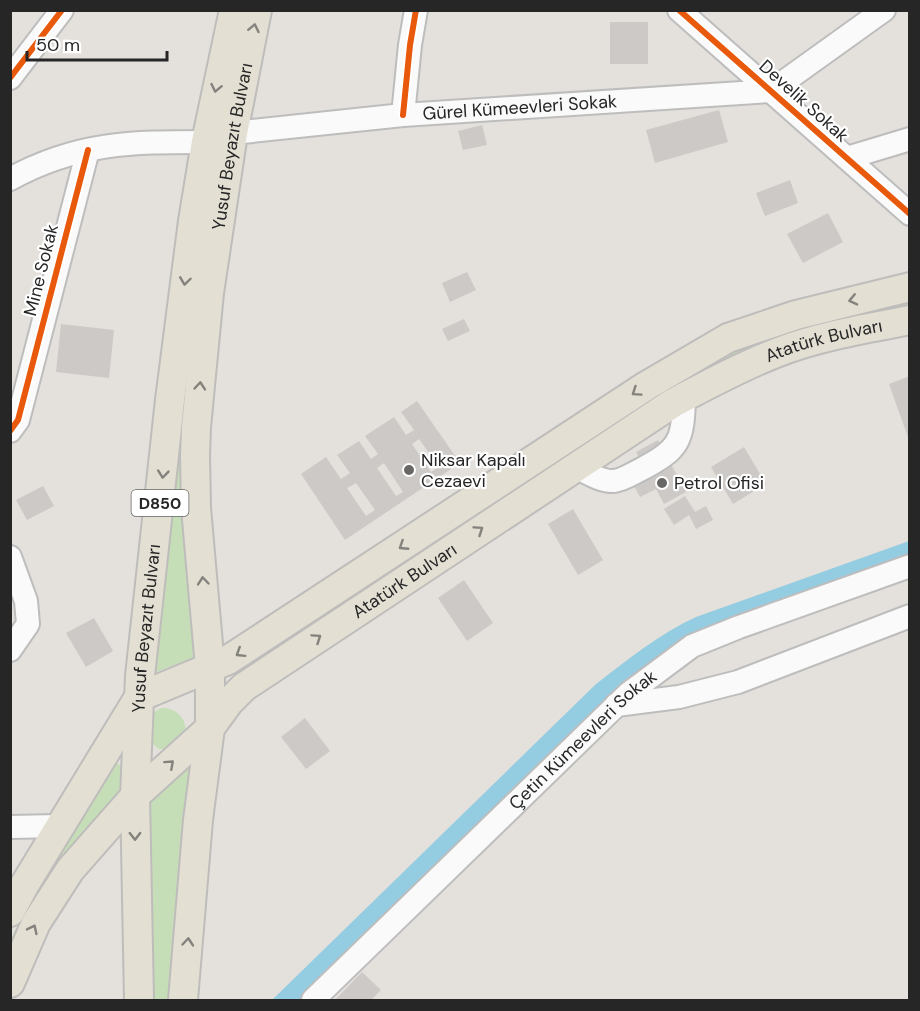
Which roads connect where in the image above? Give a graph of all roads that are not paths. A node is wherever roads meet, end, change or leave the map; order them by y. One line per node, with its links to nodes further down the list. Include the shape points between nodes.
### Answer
1 (62, 10): 7 (street)
2 (234, 10): 12 (main road, Yusuf Beyazıt Bulvarı / D850, one-way to 12)
3 (257, 10): 10 (main road, Yusuf Beyazıt Bulvarı / D850, one-way to 3)
4 (416, 10): 9 (street)
5 (679, 10): 8 (street, Develik Sokak)
6 (884, 10): 8 (street)
7 (10, 78)
8 (771, 91): 9 (street, Gürel Kümeevleri Sokak); 14 (street, Develik Sokak)
9 (403, 115): 10 (street, Gürel Kümeevleri Sokak)
10 (232, 133): 27 (main road, Yusuf Beyazıt Bulvarı / D850, one-way to 10, via 195,456 209,293)
11 (909, 139): 14 (street)
12 (206, 142): 13 (street, via 147,142); 28 (main road, Yusuf Beyazıt Bulvarı / D850, one-way to 28, via 183,297)
13 (88, 150): 15 (street, via 36,165); 21 (street, Mine Sokak, via 18,420)
14 (847, 158): 16 (street, Develik Sokak)
15 (10, 179)
16 (909, 214)
17 (909, 287): 19 (main road, Atatürk Bulvarı, one-way to 19, via 755,327)
18 (909, 320): 20 (main road, Atatürk Bulvarı, via 778,352)
19 (670, 372): 20 (main road); 22 (main road, Atatürk Bulvarı, one-way to 22)
20 (684, 397): 22 (main road, Atatürk Bulvarı); 22 (street, via 684,428 671,451 622,479 600,478)
21 (10, 431)
22 (567, 455): 27 (main road, Atatürk Bulvarı, one-way to 27, via 245,650); 30 (main road, Atatürk Bulvarı, one-way to 22, via 244,687)
23 (10, 557): 26 (street, via 26,601 28,624)
24 (909, 566): 29 (street, Çetin Kümeevleri Sokak, via 692,646)
25 (909, 616): 29 (street, via 738,682 679,697)
26 (10, 650)
27 (210, 667): 28 (main road, Atatürk Bulvarı); 30 (main road, Yusuf Beyazıt Bulvarı / D850)
28 (139, 697): 31 (main road, Yusuf Beyazıt Bulvarı / D850); 32 (main road)
29 (616, 705): 38 (street, Çetin Kümeevleri Sokak)
30 (210, 728): 31 (main road, Atatürk Bulvarı, one-way to 30); 37 (main road, Yusuf Beyazıt Bulvarı / D850, one-way to 30)
31 (135, 796): 35 (main road, Atatürk Bulvarı, one-way to 31, via 52,896); 36 (main road, Yusuf Beyazıt Bulvarı / D850, one-way to 36)
32 (59, 826): 33 (street); 34 (main road)
33 (10, 827)
34 (10, 912)
35 (10, 983)
36 (139, 1000)
37 (183, 1000)
38 (313, 1000)

